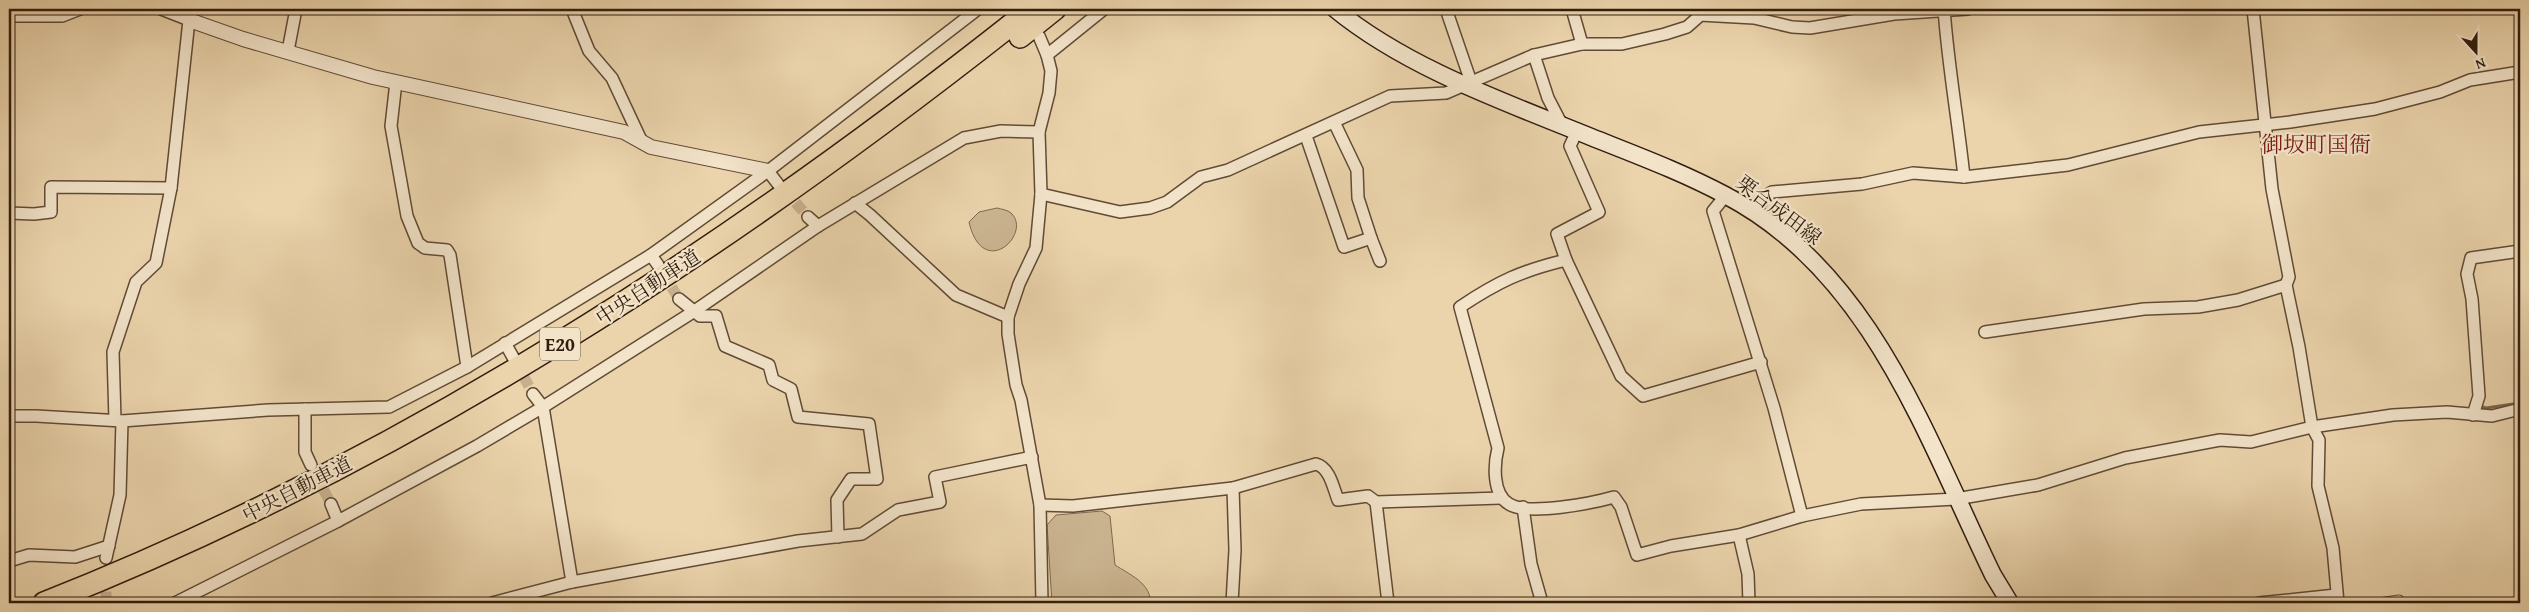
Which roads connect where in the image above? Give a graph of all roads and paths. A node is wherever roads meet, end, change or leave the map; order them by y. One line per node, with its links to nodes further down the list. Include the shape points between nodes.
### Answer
1 (80, 9): 16 (street, via 62,16)
2 (163, 9): 17 (street)
3 (296, 9): 20 (street)
4 (572, 9): 31 (street, via 589,51 612,78)
5 (978, 9): 32 (street)
6 (1031, 9): 85 (highway, 中央自動車道 / E20, via 867,136 765,209 559,345 442,412 229,524)
7 (1055, 9): 86 (highway, 中央自動車道 / E20, via 773,221 566,357 466,416 340,483 234,536)
8 (1104, 9): 21 (street)
9 (1335, 9): 25 (main road, 栗合成田線, via 1392,47)
10 (1446, 9): 25 (street)
11 (1572, 9): 19 (street)
12 (1944, 9): 13 (street); 15 (street, via 1810,28); 33 (street, via 1948,68 1957,110)
13 (1968, 9)
14 (2253, 9): 27 (street)
15 (1704, 12): 19 (street, via 1686,27 1665,34 1622,44)
16 (9, 16)
17 (188, 20): 20 (street); 35 (street)
18 (1039, 36): 21 (street)
19 (1582, 44): 22 (street)
20 (288, 51): 24 (street)
21 (1047, 55): 29 (street, via 1051,71 1049,93)
22 (1534, 55): 25 (street); 28 (street, via 1548,98)
23 (2520, 72): 27 (street, via 2470,80 2440,92 2375,108)
24 (396, 82): 31 (street, via 624,132); 57 (street, via 391,126 407,216 418,243 425,248 447,250 450,255)
25 (1468, 83): 26 (street, via 1446,93 1390,96); 28 (main road, 栗合成田線)
26 (1334, 122): 30 (street); 43 (street, via 1356,170 1358,198)
27 (2264, 123): 33 (street, via 2199,132 2068,165); 49 (street, via 2272,189 2289,277)
28 (1569, 128): 37 (main road, 栗合成田線); 46 (street, via 1570,146 1599,212 1557,234)
29 (1039, 132): 36 (street); 38 (street, via 1001,131 964,138)
30 (1306, 136): 36 (street, via 1228,170 1201,177 1167,202 1150,208 1120,212); 43 (street, via 1344,247)
31 (641, 140): 32 (street, via 651,148)
32 (768, 171): 34 (street); 45 (street)
33 (1964, 177): 40 (street, via 1914,173 1862,184 1772,192)
34 (778, 184)
35 (171, 188): 39 (street, via 51,187 50,212); 64 (street, via 156,263 136,282 113,352)
36 (1041, 194): 52 (street, via 1036,248)
37 (1726, 195): 40 (main road, 栗合成田線); 56 (street, via 1713,211)
38 (854, 203): 42 (street); 52 (street, via 956,295)
39 (9, 213)
40 (1754, 213): 70 (main road, 栗合成田線, via 1815,263 1866,324 1897,374)
41 (808, 217): 42 (street)
42 (818, 226): 51 (street)
43 (1371, 238): 47 (street)
44 (2520, 250): 62 (street, via 2471,258 2467,274 2472,299 2479,396)
45 (650, 254): 48 (street); 54 (street)
46 (1566, 260): 56 (street, via 1621,376 1643,396); 69 (street, via 1497,282 1460,307 1498,448 1494,464)
47 (1380, 261)
48 (658, 266)
49 (2286, 286): 53 (street, via 2198,308 2144,309); 65 (street, via 2300,347)
50 (679, 299): 51 (street)
51 (693, 312): 59 (street); 78 (street, via 700,316 716,316 725,346 769,365 773,380 791,389 798,417 869,424 877,479 851,478 837,500)
52 (1008, 317): 66 (street, via 1016,385)
53 (1985, 332)
54 (505, 343): 55 (street); 57 (street)
55 (514, 359)
56 (1761, 362): 75 (street)
57 (467, 366): 60 (street, via 389,407)
58 (533, 394): 59 (street)
59 (543, 407): 76 (street); 82 (street)
60 (306, 409): 64 (street); 67 (street, via 306,452)
61 (2520, 410): 62 (street, via 2492,416)
62 (2473, 415): 65 (street, via 2447,412 2393,416)
63 (9, 416): 64 (street)
64 (119, 420): 79 (street, via 120,496 112,520)
65 (2312, 427): 70 (street, via 2251,442 2220,440 2125,458 2038,485); 83 (street, via 2319,440 2318,486 2333,548)
66 (1032, 457): 73 (street); 78 (street, via 935,477 940,502 898,510 862,534)
67 (311, 465)
68 (1233, 488): 71 (street, via 1316,464 1327,471 1338,500 1368,496); 73 (street, via 1073,506); 90 (street, via 1235,550)
69 (1501, 498): 71 (street); 74 (street, via 1510,506)
70 (1956, 499): 75 (street, via 1861,504); 94 (main road, 栗合成田線, via 1993,576)
71 (1376, 502): 91 (street)
72 (331, 504): 76 (street)
73 (1040, 505): 89 (street)
74 (1523, 507): 77 (street, via 1580,506 1614,497 1621,507 1637,555); 92 (street, via 1531,564)
75 (1802, 516): 77 (street)
76 (338, 521): 87 (street)
77 (1739, 535): 93 (street, via 1748,574)
78 (838, 537): 82 (street, via 798,541)
79 (109, 546): 80 (street); 81 (street, via 75,557 29,555)
80 (106, 558)
81 (9, 561)
82 (572, 582): 88 (street)
83 (2337, 599): 95 (street)
84 (2399, 600): 96 (street)
85 (44, 603)
86 (82, 603)
87 (175, 603)
88 (492, 603)
89 (1042, 603)
90 (1232, 603)
91 (1388, 603)
92 (1542, 603)
93 (1749, 603)
94 (2010, 603)
95 (2259, 603)
96 (2379, 603)

